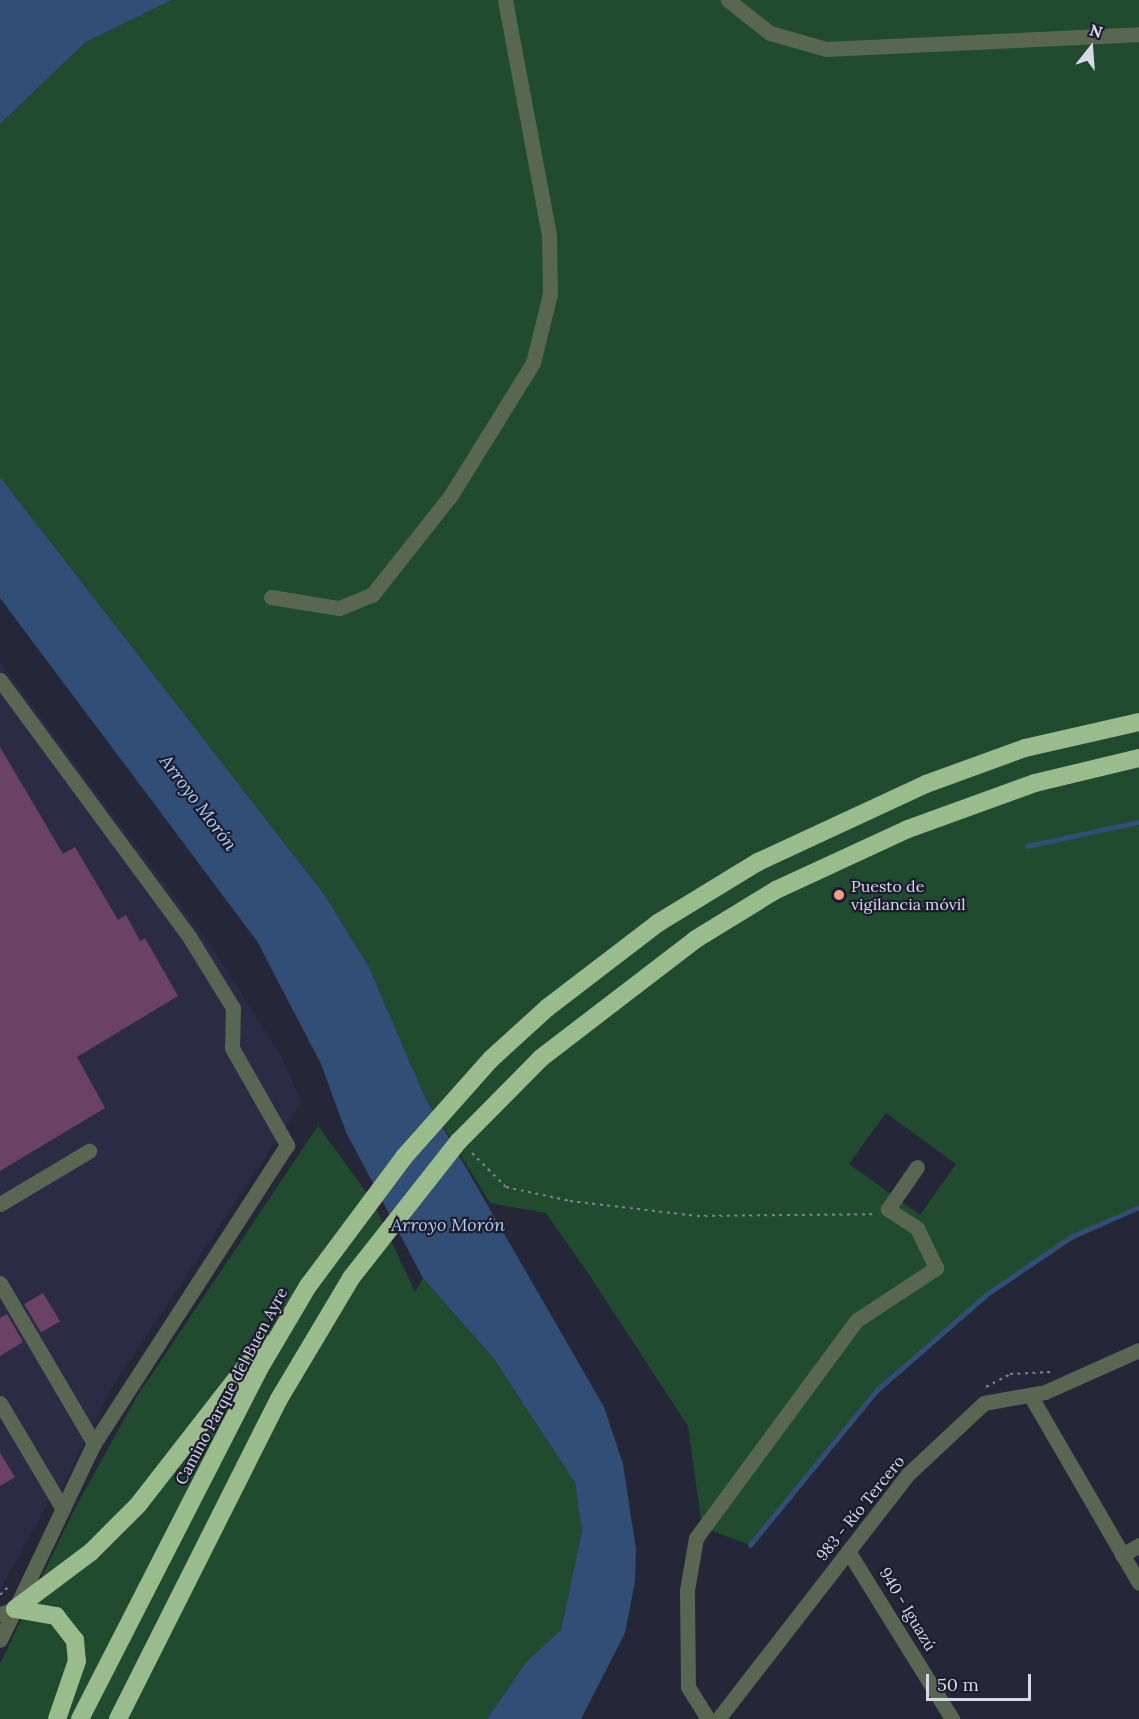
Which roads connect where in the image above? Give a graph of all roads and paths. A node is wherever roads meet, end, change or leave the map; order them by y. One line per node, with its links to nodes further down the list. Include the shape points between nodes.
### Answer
1 (505, 0): 4 (street, via 549,235 550,294 533,363 451,495 372,595 339,608)
2 (728, 0): 3 (street, via 770,33 826,49)
3 (1139, 34)
4 (271, 597)
5 (0, 680): 18 (street, via 190,939 233,1008 232,1048 287,1145)
6 (1139, 722): 14 (highway, Camino Parque del Buen Ayre, via 1025,748 926,784 758,862 658,923 547,1008 440,1114)
7 (1139, 758): 8 (highway, via 1035,783 919,825 776,890 617,996 541,1058)
8 (457, 1143): 12 (path, via 506,1187 570,1201 697,1216 839,1210); 28 (highway, via 351,1278 279,1399)
9 (89, 1151): 11 (street)
10 (917, 1167): 12 (street, via 888,1209)
11 (0, 1204)
12 (904, 1218): 29 (street, via 916,1228 936,1268 857,1320 696,1538 687,1590 688,1688)
13 (0, 1283): 18 (street)
14 (308, 1286): 24 (highway, via 138,1505 92,1552); 27 (highway, Camino Parque del Buen Ayre)
15 (1139, 1350): 16 (street, 983 - Río Tercero)
16 (1030, 1395): 21 (street, 983 - Río Tercero, via 984,1403 912,1470); 22 (street)
17 (0, 1403): 19 (street)
18 (94, 1443): 19 (street)
19 (63, 1509): 24 (street)
20 (1139, 1545): 22 (street)
21 (848, 1551): 30 (street, 983 - Río Tercero); 31 (street, 940 - Iguazú)
22 (1122, 1555): 23 (street)
23 (1139, 1583)
24 (8, 1612): 25 (street); 26 (highway, via 56,1616 75,1640 78,1661)
25 (0, 1640)
26 (57, 1719)
27 (80, 1719)
28 (118, 1719)
29 (708, 1719)
30 (718, 1719)
31 (952, 1719)

